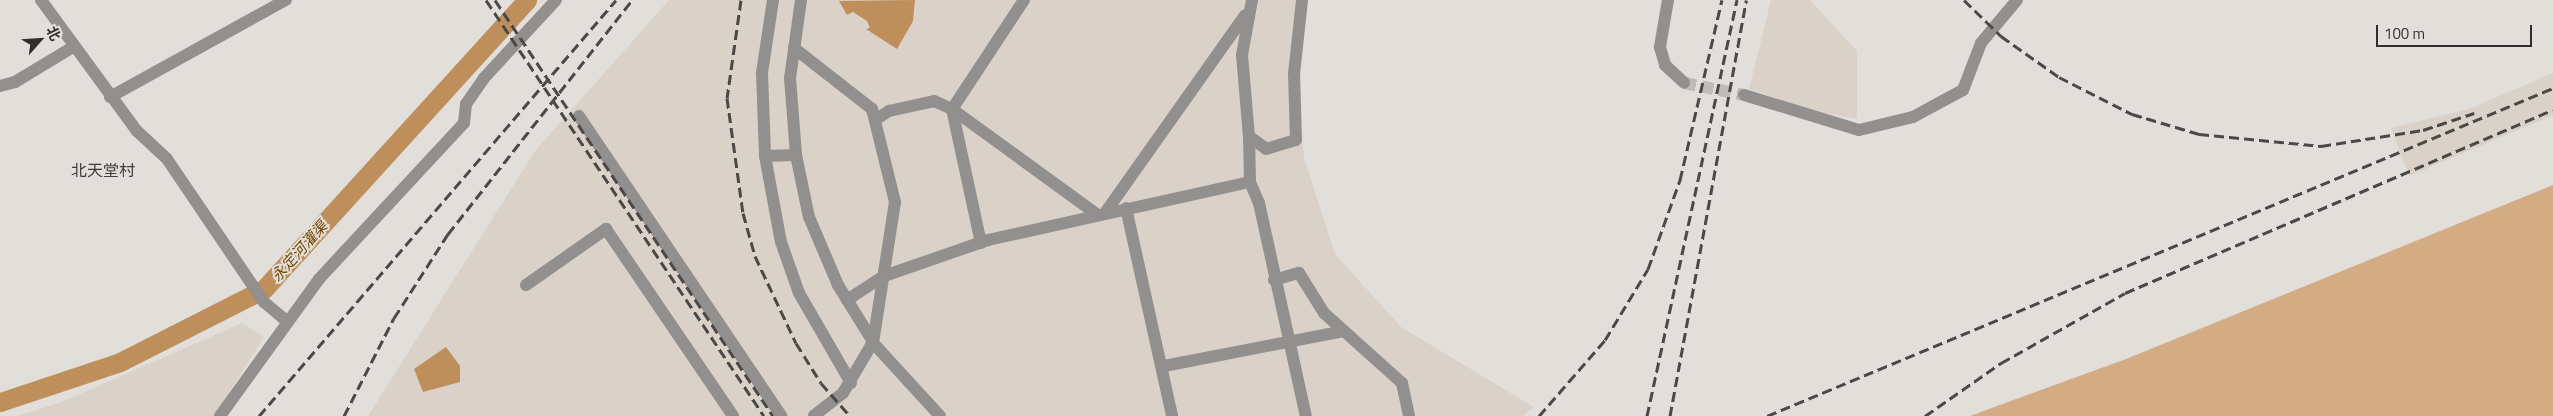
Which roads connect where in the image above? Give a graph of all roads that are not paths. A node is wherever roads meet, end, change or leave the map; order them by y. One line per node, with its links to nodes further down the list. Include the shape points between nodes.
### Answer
1 (41, 0): 12 (street)
2 (286, 0): 17 (street)
3 (556, 0): 32 (street, via 484,78 466,104 464,123 320,279)
4 (773, 0): 23 (street, via 762,73)
5 (801, 0): 13 (street)
6 (1024, 0): 18 (street)
7 (1252, 0): 11 (street)
8 (1302, 0): 21 (street, via 1294,74 1296,140 1266,149)
9 (1668, 0): 14 (street, via 1660,47 1665,65)
10 (2017, 0): 16 (street, via 1981,43 1962,90 1914,117 1859,130)
11 (1246, 14): 21 (street, via 1242,55); 26 (street)
12 (73, 47): 15 (street, via 15,82); 17 (street)
13 (794, 48): 20 (street, via 872,110); 22 (street, via 790,78)
14 (1684, 83)
15 (0, 86)
16 (1744, 95)
17 (110, 97): 32 (street, via 136,131 167,159 264,302)
18 (952, 109): 20 (street, via 934,101 889,111); 26 (street); 27 (street)
19 (579, 116): 40 (street)
20 (875, 120): 28 (street, via 895,202)
21 (1249, 136): 24 (street)
22 (796, 155): 23 (street); 31 (street, via 809,217)
23 (765, 156): 37 (street, via 781,242 799,294)
24 (1250, 182): 25 (street); 29 (street, via 1259,202)
25 (1126, 208): 26 (street); 36 (street)
26 (1101, 214): 27 (street)
27 (981, 243): 28 (street)
28 (884, 276): 31 (street); 35 (street)
29 (1274, 280): 33 (street, via 1300,272 1324,313); 34 (street)
30 (526, 285): 39 (street, via 606,229)
31 (847, 300): 35 (street)
32 (287, 321): 38 (street)
33 (1344, 331): 34 (street); 45 (street, via 1402,383)
34 (1289, 341): 36 (street); 44 (street)
35 (873, 342): 37 (street); 42 (street)
36 (1164, 366): 43 (street)
37 (851, 383): 41 (street)
38 (220, 416)
39 (733, 416)
40 (782, 416)
41 (814, 416)
42 (940, 416)
43 (1172, 416)
44 (1306, 416)
45 (1409, 416)

